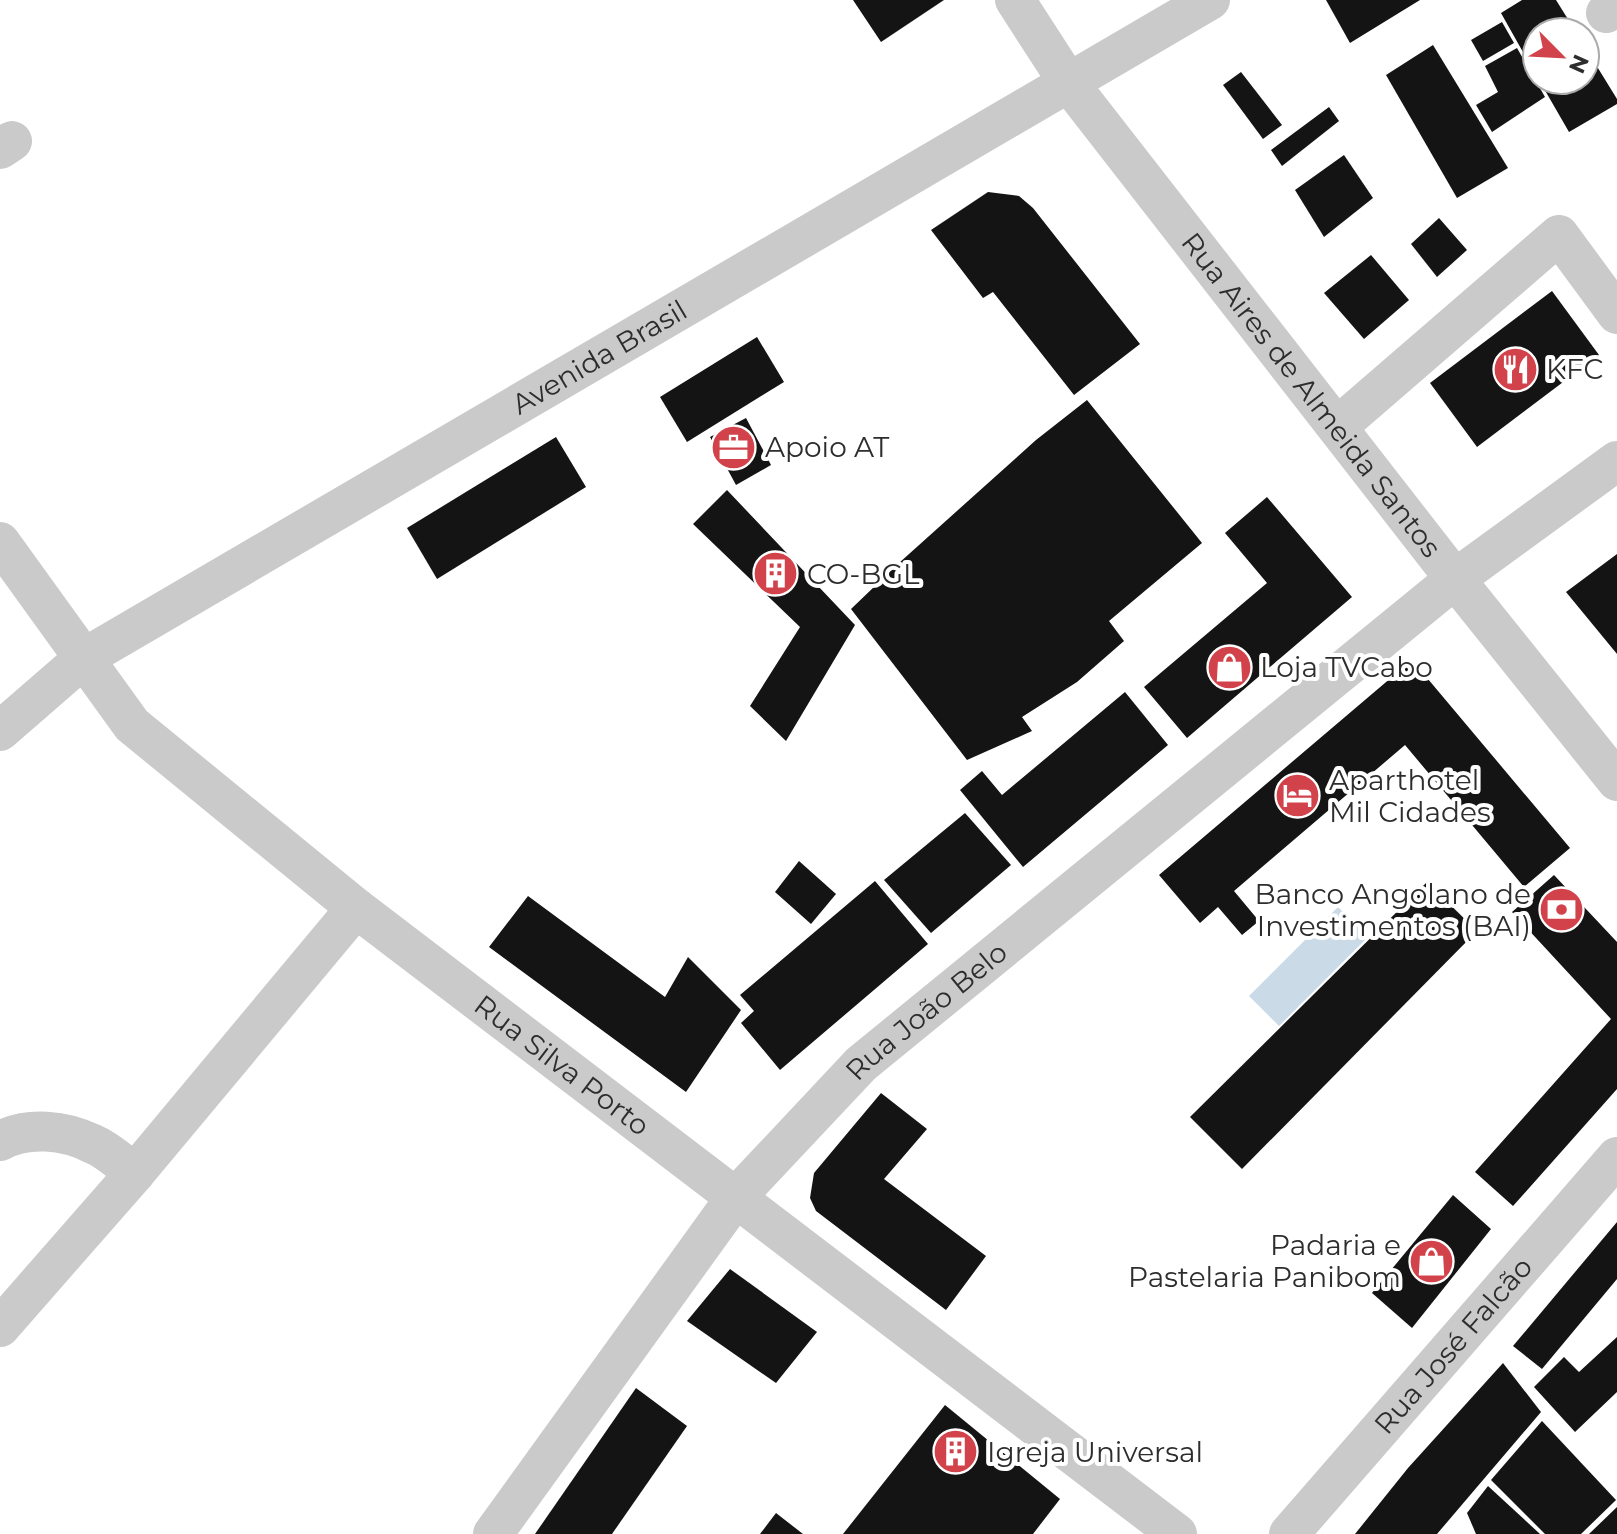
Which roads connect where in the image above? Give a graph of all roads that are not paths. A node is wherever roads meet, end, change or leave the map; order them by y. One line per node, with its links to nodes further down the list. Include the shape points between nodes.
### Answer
1 (1015, 0): 3 (street, Rua Aires de Almeida Santos)
2 (1210, 0): 3 (street, Avenida Brasil)
3 (1068, 82): 5 (street, Rua Aires de Almeida Santos); 9 (street, Avenida Brasil)
4 (1617, 314): 5 (street, via 1559,235)
5 (1337, 427): 8 (street, Rua Aires de Almeida Santos)
6 (1617, 461): 8 (street, Rua João Belo)
7 (0, 542): 9 (street, Rua Silva Porto)
8 (1455, 579): 11 (street, Rua Aires de Almeida Santos); 16 (street, Rua João Belo, via 861,1064)
9 (84, 658): 10 (street, Avenida Brasil); 12 (street, Rua Silva Porto, via 132,725)
10 (0, 731)
11 (1617, 781)
12 (356, 908): 15 (street); 16 (street, Rua Silva Porto)
13 (0, 1141): 15 (street, via 40,1131 67,1134 95,1144)
14 (1617, 1157): 20 (street, Rua José Falcão)
15 (135, 1173): 17 (street)
16 (736, 1197): 18 (street, Rua João Belo); 19 (street, Rua Silva Porto)
17 (0, 1327)
18 (493, 1534)
19 (1177, 1534)
20 (1289, 1534)

